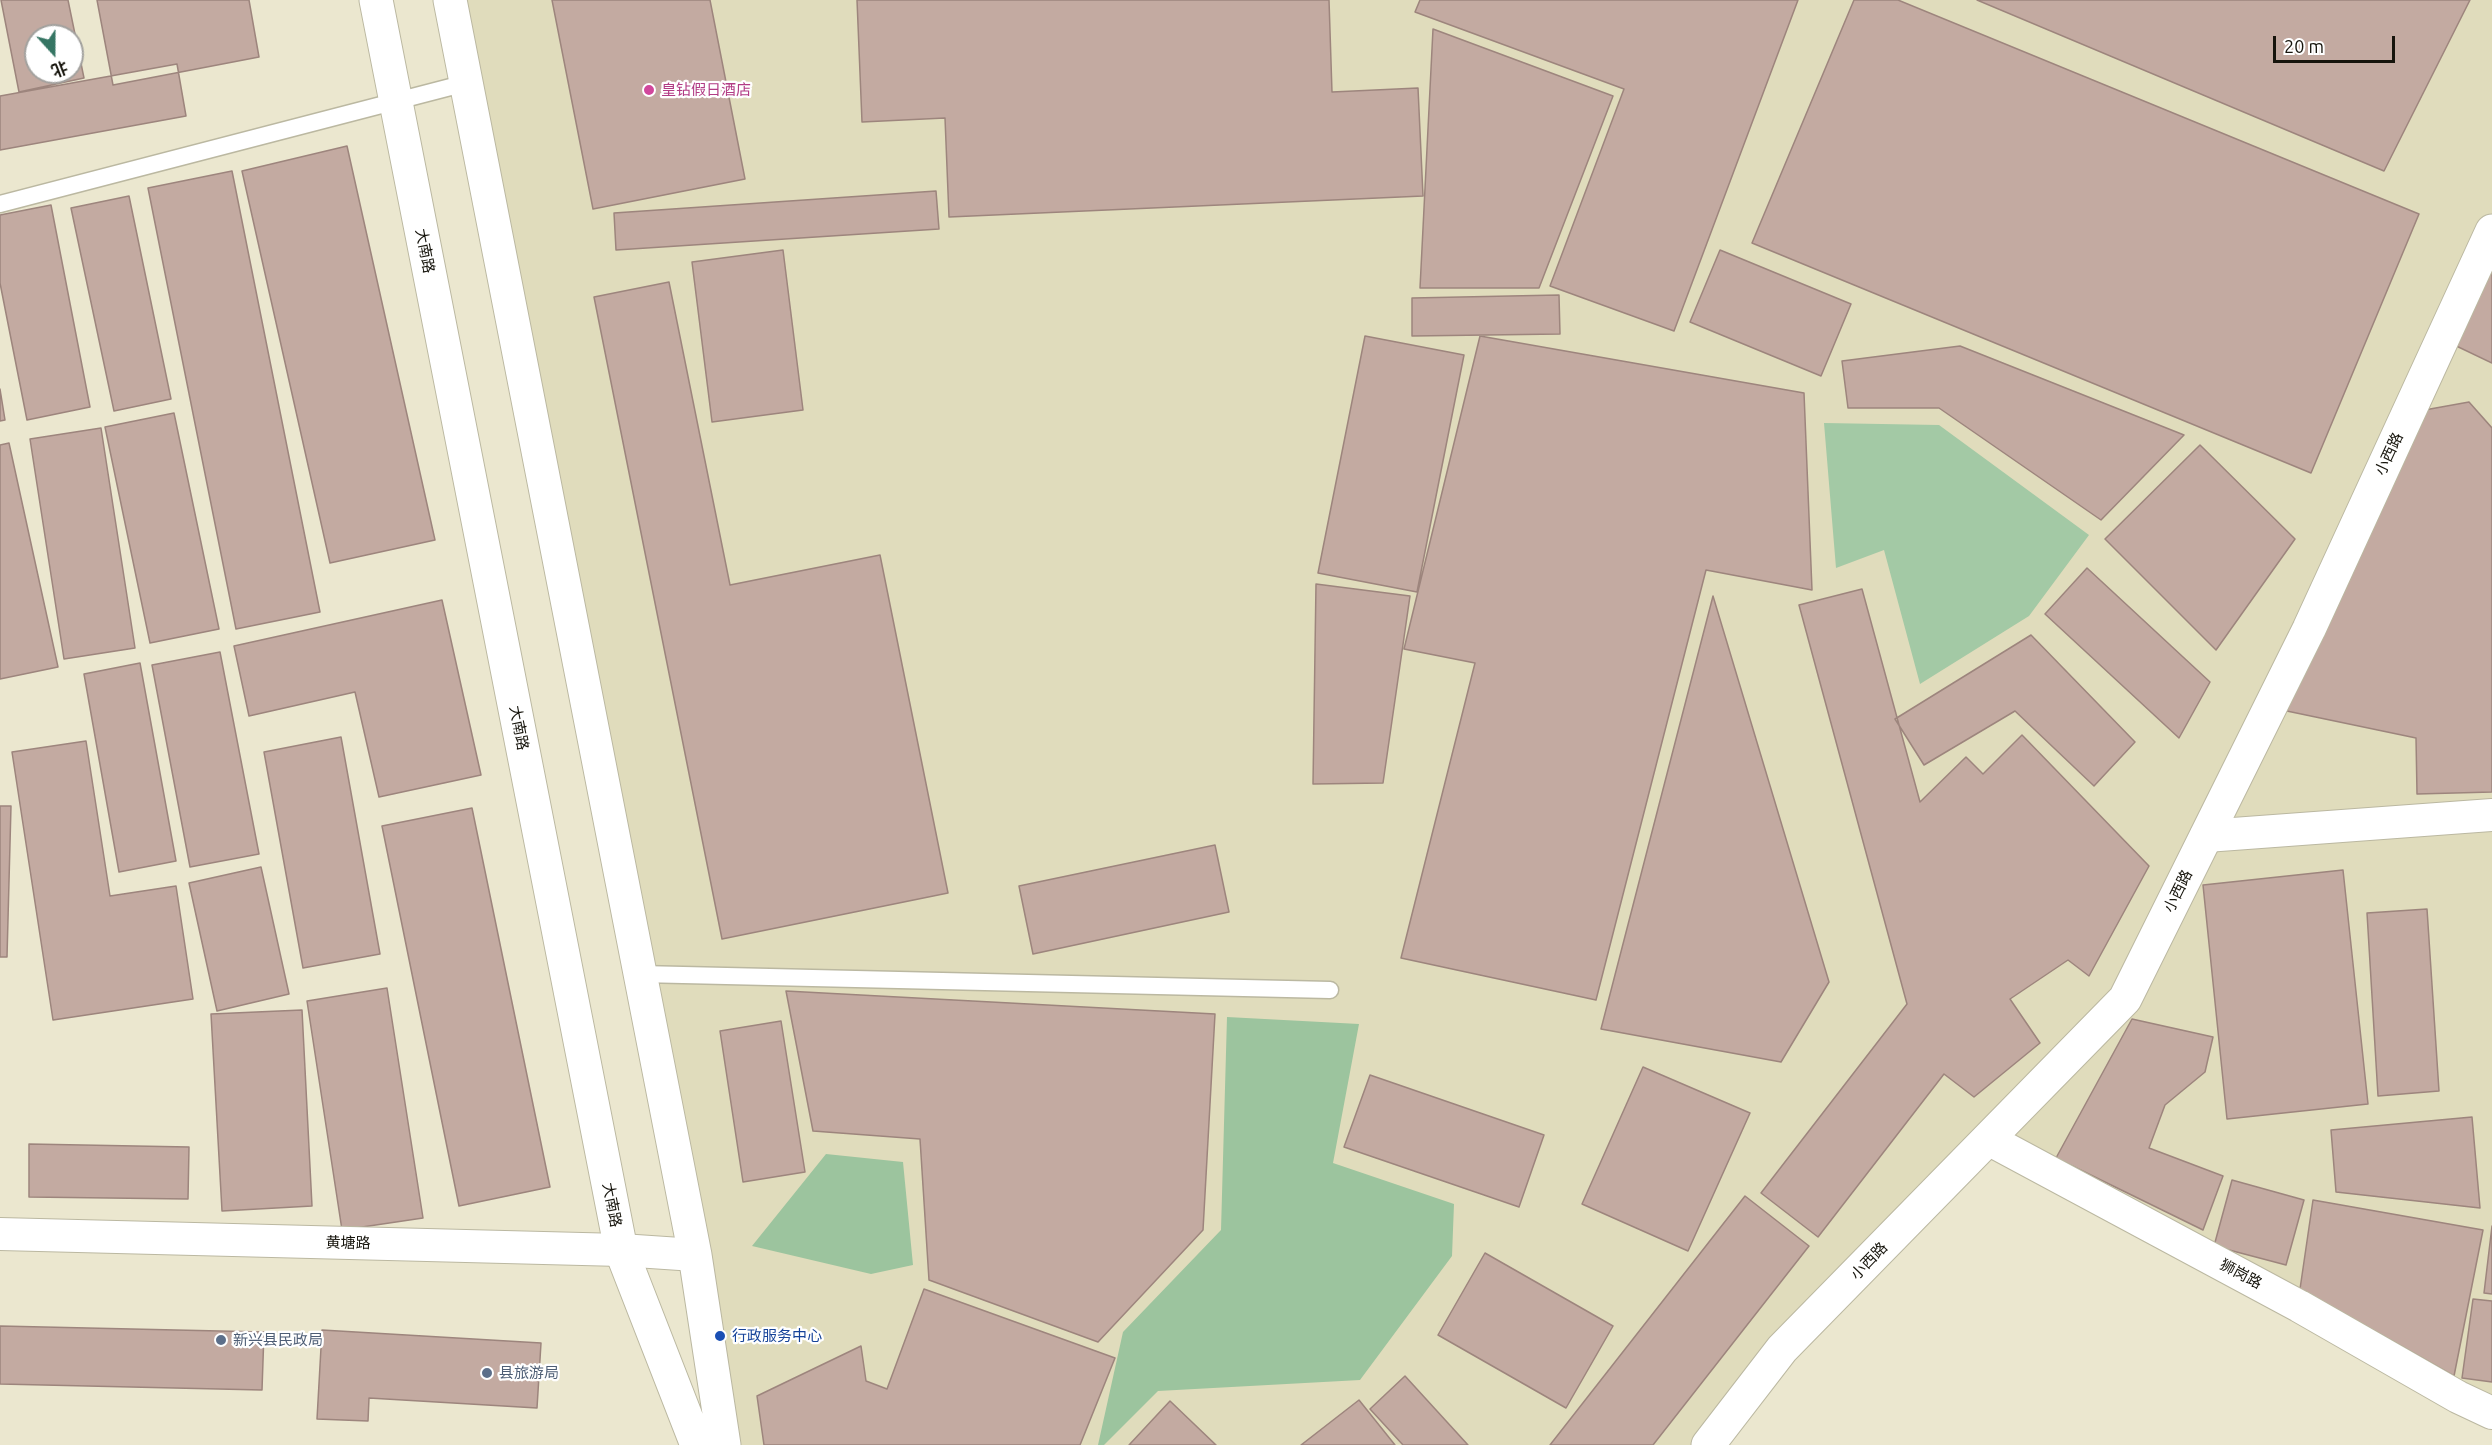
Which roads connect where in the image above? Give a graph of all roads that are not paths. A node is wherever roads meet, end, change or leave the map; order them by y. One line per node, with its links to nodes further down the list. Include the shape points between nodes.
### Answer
1 (376, 0): 4 (street, 大南路)
2 (450, 0): 3 (street)
3 (466, 83): 4 (lane); 9 (street)
4 (396, 102): 5 (lane); 13 (street, 大南路)
5 (0, 204)
6 (2492, 231): 8 (street, 小西路, via 2309,628)
7 (2492, 815): 8 (street)
8 (2206, 836): 11 (street, 小西路, via 2125,999)
9 (640, 974): 10 (lane); 14 (street)
10 (1329, 990)
11 (1988, 1139): 15 (street, 狮岗路); 18 (street, 小西路, via 1782,1349)
12 (0, 1234): 13 (street, 黄塘路)
13 (621, 1250): 14 (street, 黄塘路); 16 (street, 大南路)
14 (695, 1255): 17 (street)
15 (2492, 1413)
16 (697, 1445)
17 (723, 1445)
18 (1708, 1445)

